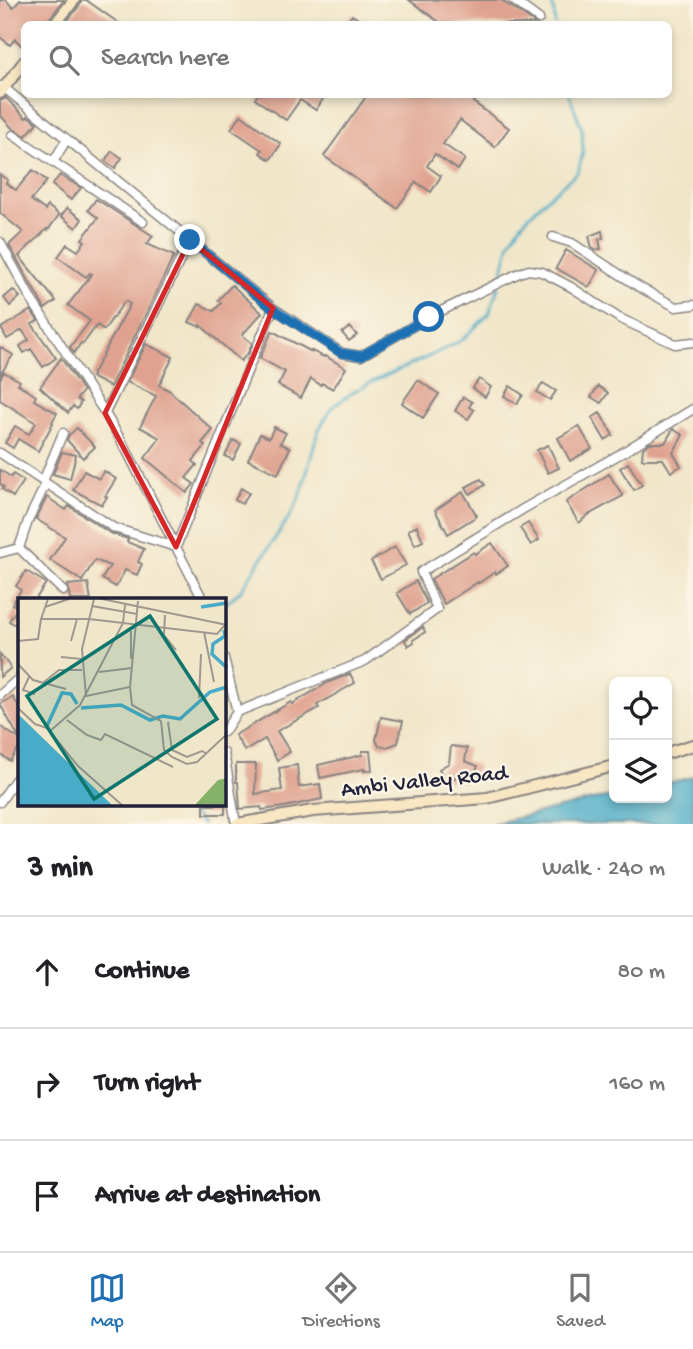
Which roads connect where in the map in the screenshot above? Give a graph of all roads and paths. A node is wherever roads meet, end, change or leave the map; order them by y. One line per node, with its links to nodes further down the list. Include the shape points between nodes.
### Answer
1 (74, 0): 4 (main road)
2 (513, 0): 3 (street)
3 (539, 19)
4 (57, 21)
5 (21, 66): 6 (main road)
6 (1, 89): 8 (street)
7 (13, 135): 9 (street)
8 (67, 139): 9 (street); 12 (street)
9 (53, 162): 10 (street)
10 (143, 222)
11 (553, 237): 14 (street, via 572,243 676,307)
12 (190, 240): 15 (street); 18 (street)
13 (0, 242): 18 (street, via 31,299)
14 (693, 305)
15 (272, 308): 16 (street, via 341,353 361,356 429,317 529,270 542,272 619,318 675,344); 22 (street)
16 (693, 342)
17 (693, 409): 30 (street, via 421,572 437,609 365,661)
18 (106, 413): 22 (street)
19 (62, 433): 21 (street)
20 (0, 453): 21 (street)
21 (44, 482): 22 (street, via 114,528); 23 (street)
22 (176, 547): 26 (street)
23 (19, 548): 24 (street); 25 (street)
24 (0, 553)
25 (63, 592)
26 (202, 598)
27 (226, 666): 30 (street)
28 (18, 679): 29 (street)
29 (0, 695)
30 (237, 712): 31 (street)
31 (226, 729)
32 (693, 745): 33 (main road)
33 (672, 751)
34 (226, 765): 38 (street)
35 (609, 767): 38 (main road, Ambi Valley Road, via 487,798 313,811)
36 (15, 780): 37 (street)
37 (0, 802)
38 (236, 824)

